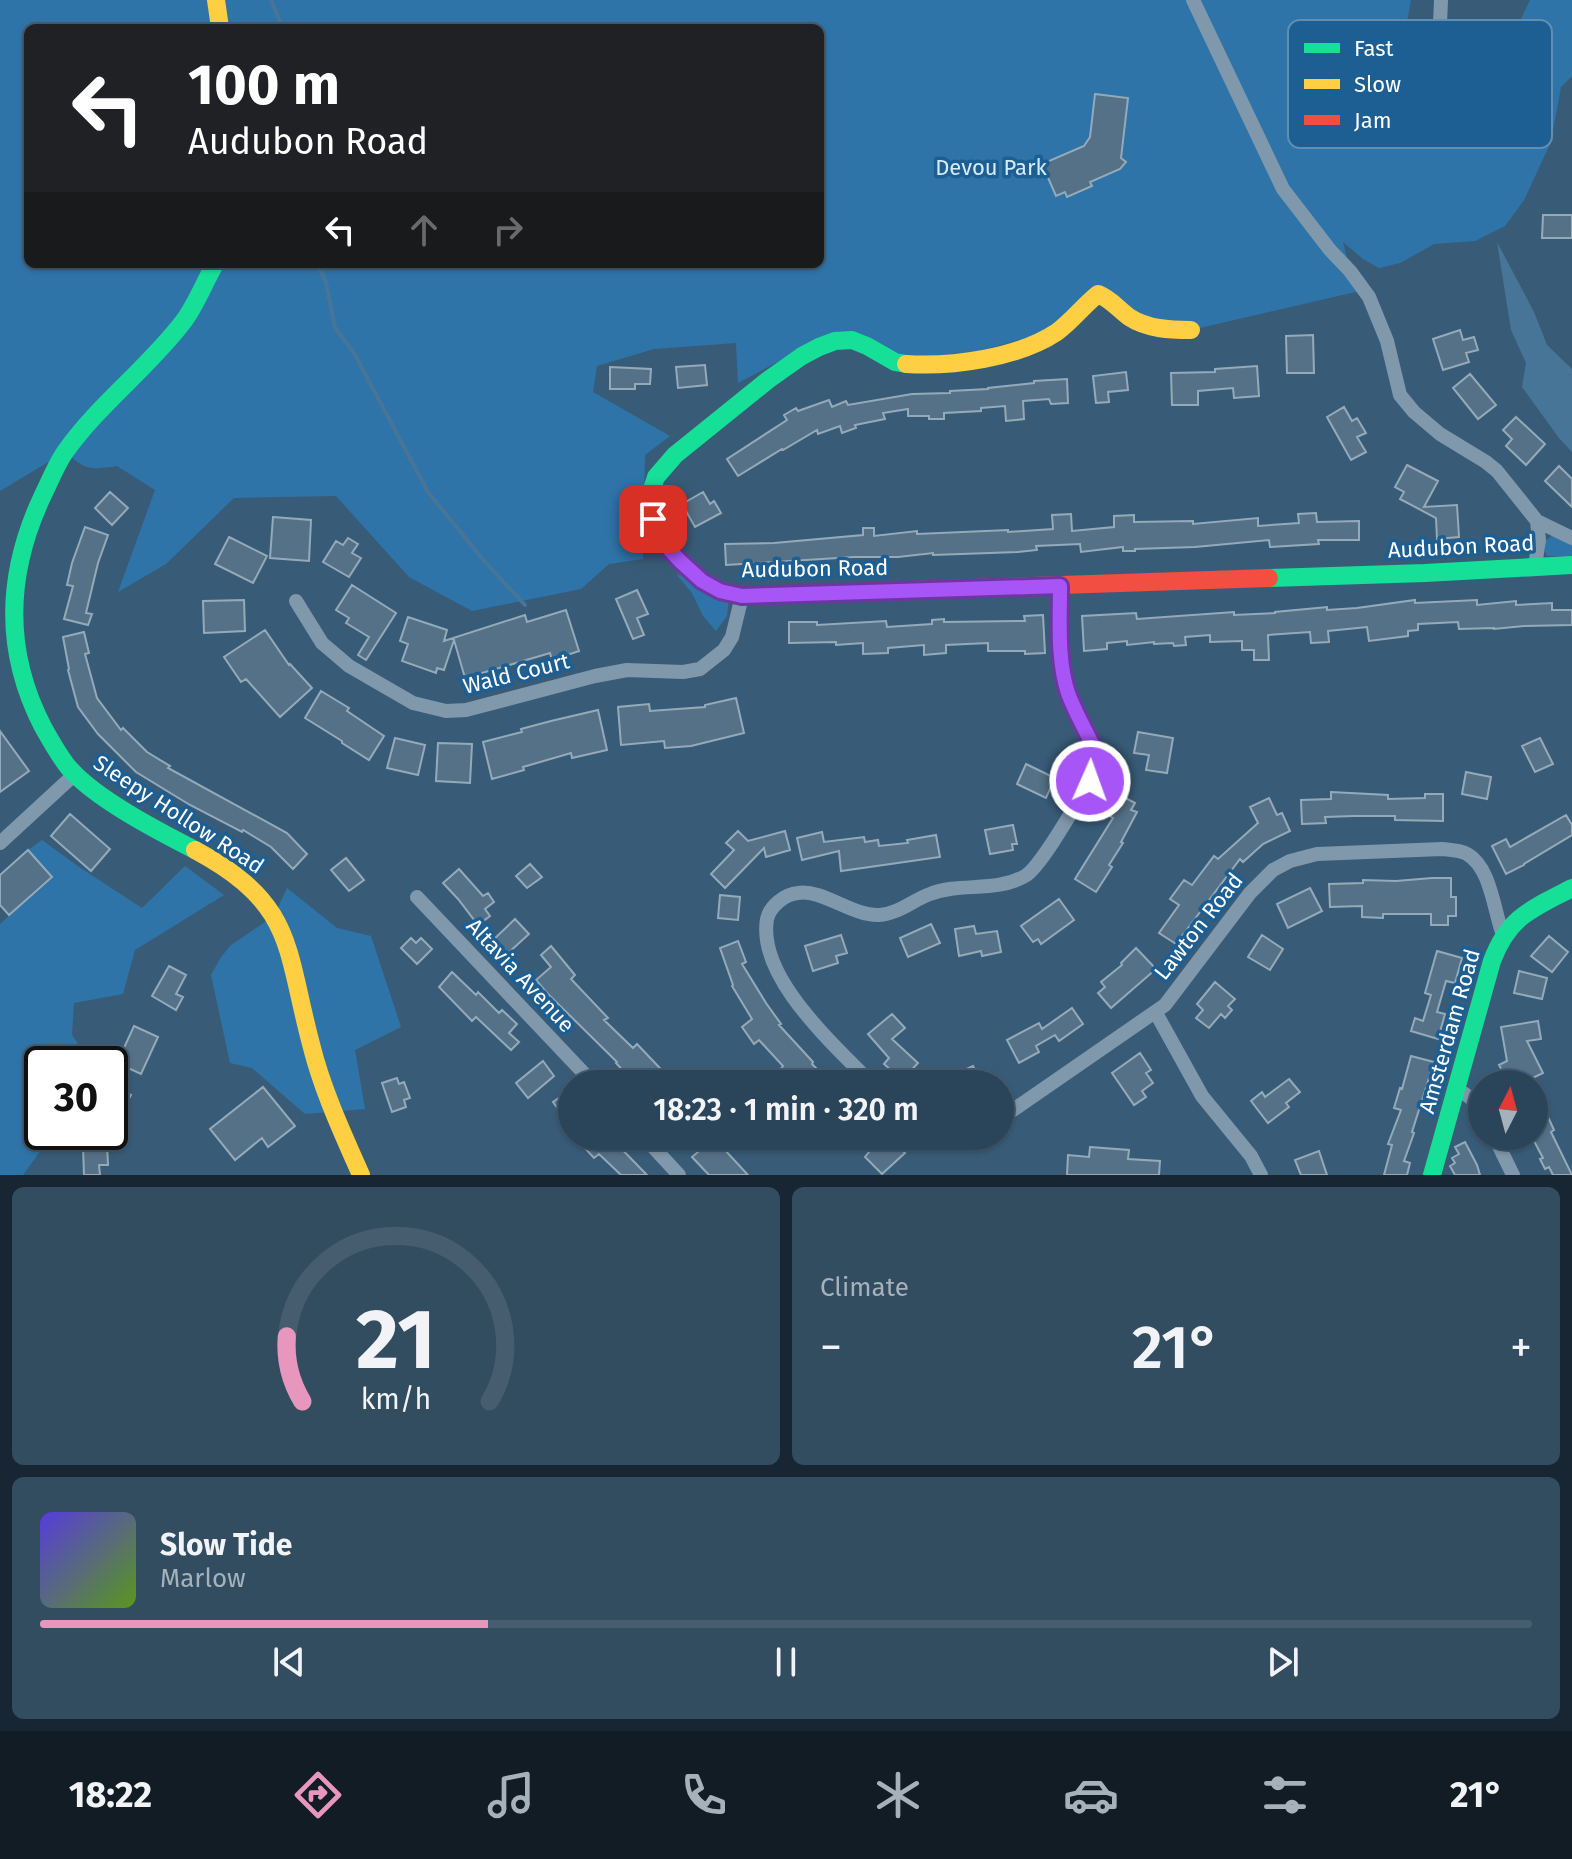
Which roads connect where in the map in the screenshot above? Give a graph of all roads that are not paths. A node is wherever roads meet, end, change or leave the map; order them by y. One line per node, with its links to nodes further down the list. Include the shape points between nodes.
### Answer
1 (216, 0): 5 (street)
2 (1193, 0): 8 (street, via 1283,189 1369,297 1400,395 1440,434 1497,471)
3 (1441, 0): 4 (street)
4 (1440, 20)
5 (219, 24)
6 (213, 268): 15 (street, Sleepy Hollow Road, via 185,320 65,452 24,541 15,583 12,657 32,705)
7 (1191, 330): 13 (street, Audubon Road, via 1136,321 1098,294 1061,329 1034,345 994,356 920,367 898,364 861,341 842,339 805,355 674,457 651,488 659,538 702,581)
8 (1537, 521): 9 (street); 11 (street)
9 (1572, 538)
10 (1572, 565): 11 (street, Audubon Road)
11 (1535, 566): 12 (street, Audubon Road)
12 (1060, 586): 13 (street, Audubon Road); 22 (street, via 1064,681 1092,744 1094,770 1029,875 1007,885 930,894 883,915 797,893 769,912 766,936 777,971 796,1002)
13 (742, 596): 14 (street, Wald Court, via 732,637 700,669 627,670 446,711 413,703 349,666 322,643)
14 (296, 601)
15 (75, 774): 16 (street); 28 (street, Sleepy Hollow Road, via 236,875 268,906 289,950 331,1107)
16 (0, 843)
17 (1572, 888): 19 (street, Amsterdam Road, via 1531,910)
18 (417, 897): 21 (street, Altavia Avenue)
19 (1503, 935): 20 (street, Lawton Road, via 1485,875 1477,862 1459,851 1301,857 1273,870 1250,893); 23 (street, Amsterdam Road)
20 (1156, 1013): 25 (street, Lawton Road); 30 (street, via 1202,1096)
21 (581, 1070)
22 (859, 1070)
23 (1456, 1089): 24 (street); 31 (street, Amsterdam Road)
24 (1468, 1096)
25 (1014, 1109)
26 (656, 1150): 29 (street)
27 (1501, 1150): 32 (street)
28 (361, 1175)
29 (679, 1175)
30 (1261, 1175)
31 (1432, 1175)
32 (1513, 1175)

